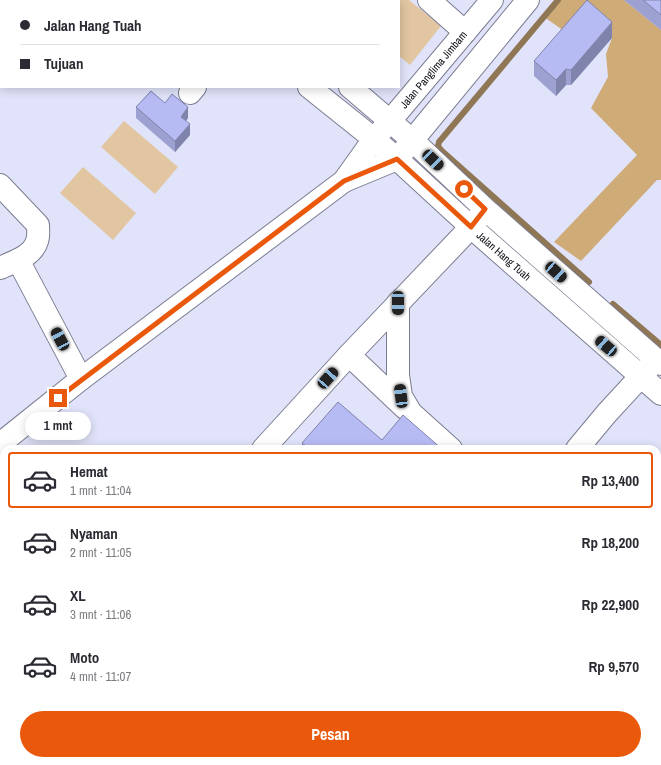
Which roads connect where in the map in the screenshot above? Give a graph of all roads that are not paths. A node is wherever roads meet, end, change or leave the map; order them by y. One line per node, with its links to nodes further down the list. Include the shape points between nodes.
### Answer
1 (429, 0): 4 (main road)
2 (492, 0): 4 (main road, Jalan Panglima Jimbam)
3 (528, 0): 9 (main road)
4 (465, 32): 7 (main road, Jalan Panglima Jimbam)
5 (310, 88): 8 (main road, Jalan Hang Tuah)
6 (351, 88): 7 (main road, Jalan Hang Tuah)
7 (390, 121): 8 (main road, Jalan Panglima Jimbam); 9 (main road, Jalan Hang Tuah)
8 (374, 139): 10 (main road, Jalan Hang Tuah); 11 (main road, Jalan Panglima Jimbam)
9 (412, 140): 10 (main road); 13 (main road, Jalan Hang Tuah)
10 (397, 159): 11 (main road); 14 (main road, Jalan Hang Tuah)
11 (344, 181): 20 (main road)
12 (0, 185): 15 (main road, via 38,225 37,241 30,253)
13 (485, 209): 14 (main road); 18 (main road, Jalan Hang Tuah)
14 (471, 227): 16 (main road); 19 (main road, Jalan Hang Tuah)
15 (9, 264): 20 (main road)
16 (398, 303): 17 (main road); 22 (main road, via 398,375 401,396)
17 (349, 355): 22 (main road); 24 (main road)
18 (658, 362): 19 (main road)
19 (640, 376): 21 (main road, Jalan Hang Tuah); 26 (main road)
20 (81, 379): 23 (main road)
21 (661, 394)
22 (411, 413): 25 (main road)
23 (0, 444)
24 (267, 445)
25 (447, 445)
26 (580, 445)

